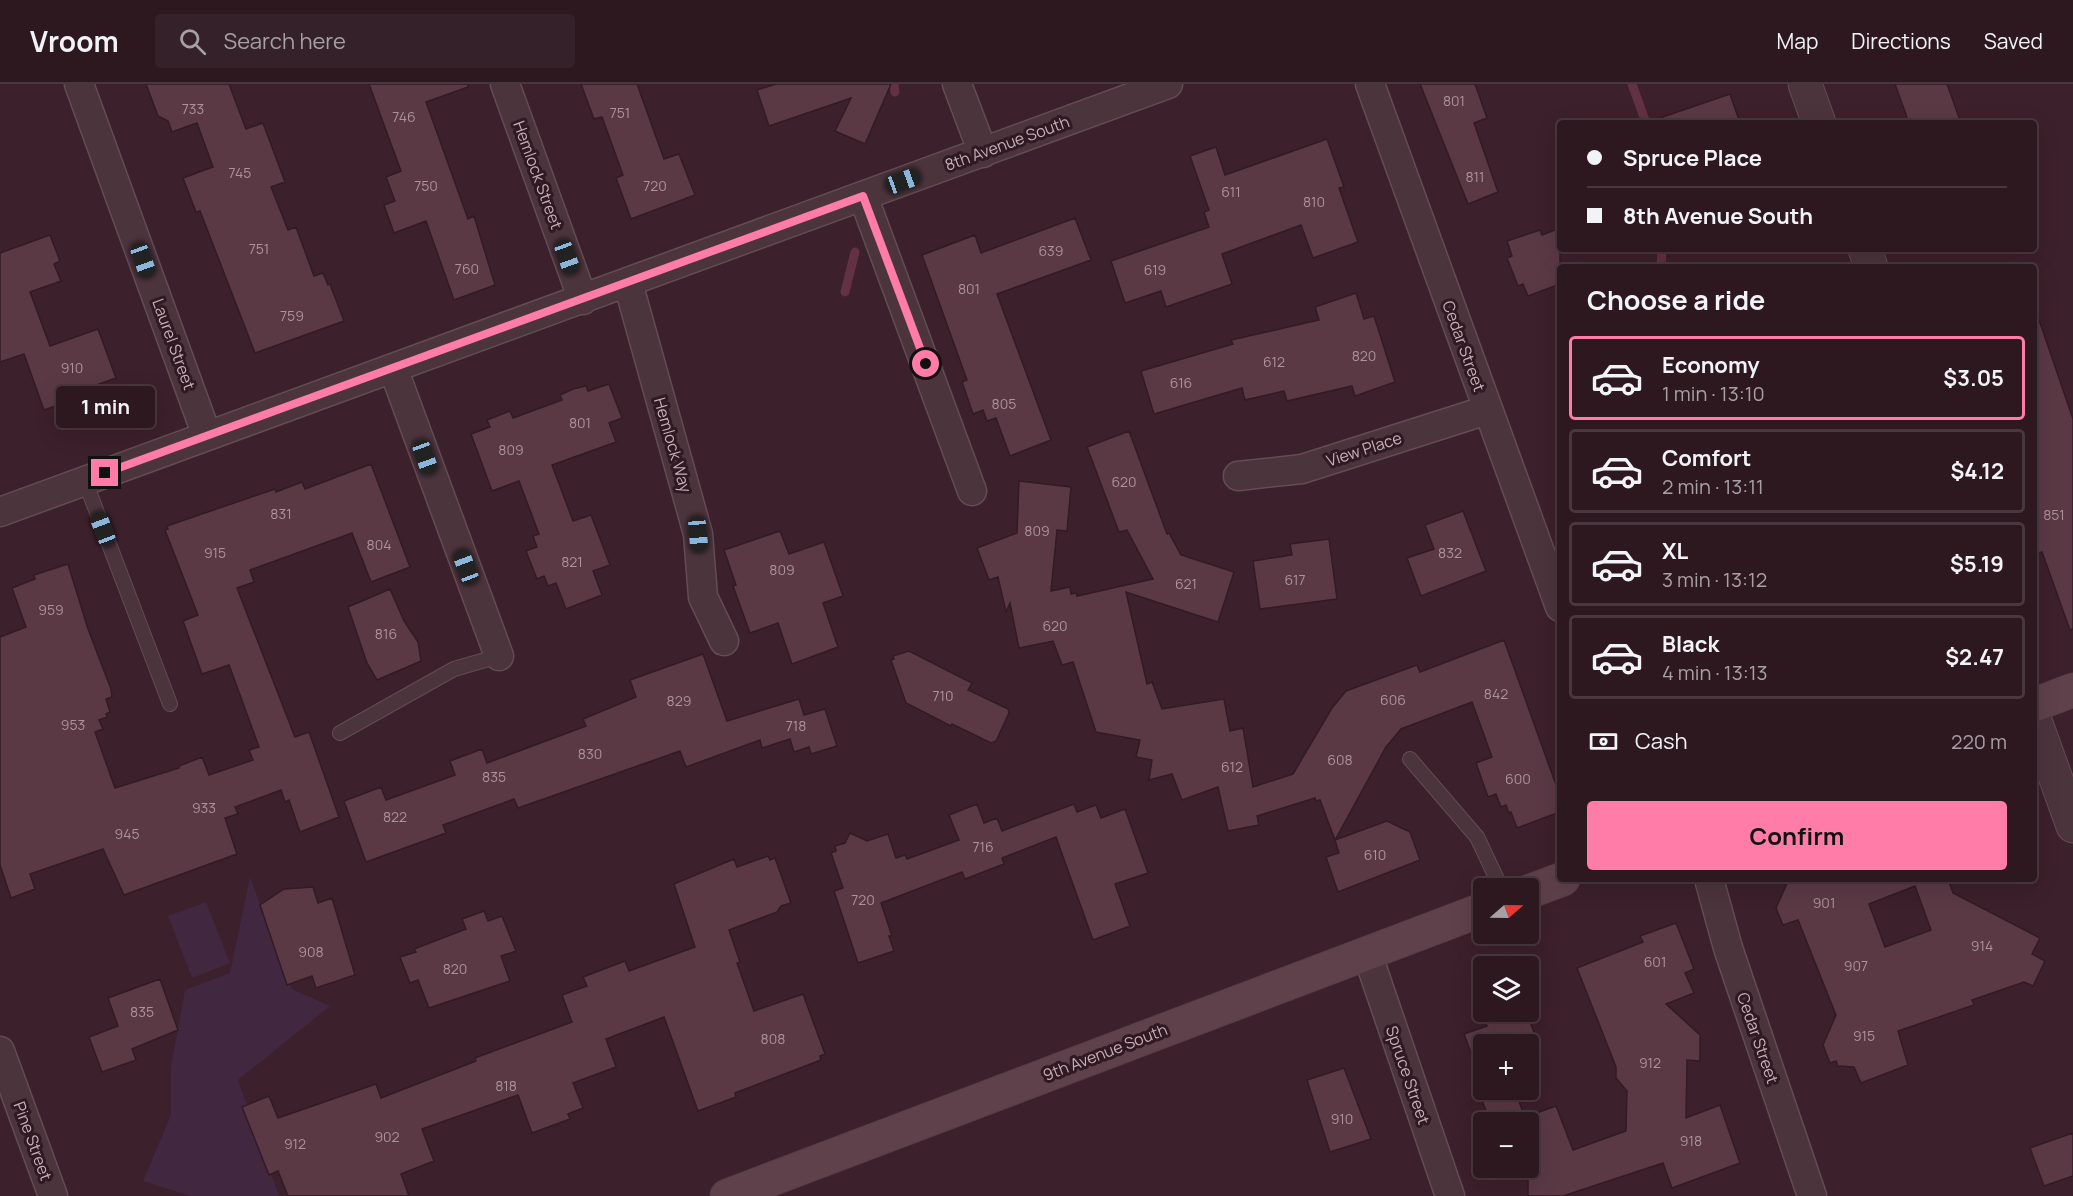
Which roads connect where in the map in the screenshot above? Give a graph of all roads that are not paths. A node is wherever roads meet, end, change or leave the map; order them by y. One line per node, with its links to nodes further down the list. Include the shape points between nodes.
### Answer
1 (79, 84): 14 (street, Laurel Street)
2 (505, 84): 11 (street, Hemlock Street)
3 (957, 84): 8 (street)
4 (1370, 84): 13 (street, Cedar Street)
5 (1805, 84): 7 (street)
6 (1164, 85): 8 (street, 8th Avenue South)
7 (1818, 120)
8 (983, 153): 9 (street, 8th Avenue South)
9 (863, 196): 10 (street, 8th Avenue South); 17 (street)
10 (628, 283): 11 (street, 8th Avenue South); 20 (street, Hemlock Way, via 698,534 703,597)
11 (583, 300): 12 (street, 8th Avenue South)
12 (393, 368): 14 (street, 8th Avenue South); 21 (street)
13 (1487, 410): 15 (street, View Place, via 1302,469); 19 (street, Cedar Street)
14 (207, 436): 16 (street, 8th Avenue South)
15 (1238, 476)
16 (85, 481): 18 (street, 8th Avenue South); 23 (lane)
17 (972, 491)
18 (0, 512)
19 (1557, 599)
20 (724, 640)
21 (499, 656): 26 (lane, via 454,669)
22 (2073, 690): 24 (main road)
23 (170, 704)
24 (2037, 704)
25 (2037, 726): 28 (street)
26 (340, 733)
27 (1410, 759): 29 (lane, via 1477,837)
28 (2073, 826)
29 (1496, 878)
30 (1557, 881): 32 (main road)
31 (1710, 882): 39 (street, Cedar Street, via 1728,948)
32 (1539, 888)
33 (1473, 913): 34 (main road, 9th Avenue South)
34 (1367, 953): 37 (main road, 9th Avenue South); 38 (street, Spruce Street)
35 (0, 1051): 36 (street, Pine Street)
36 (50, 1195)
37 (727, 1196)
38 (1450, 1196)
39 (1812, 1196)

